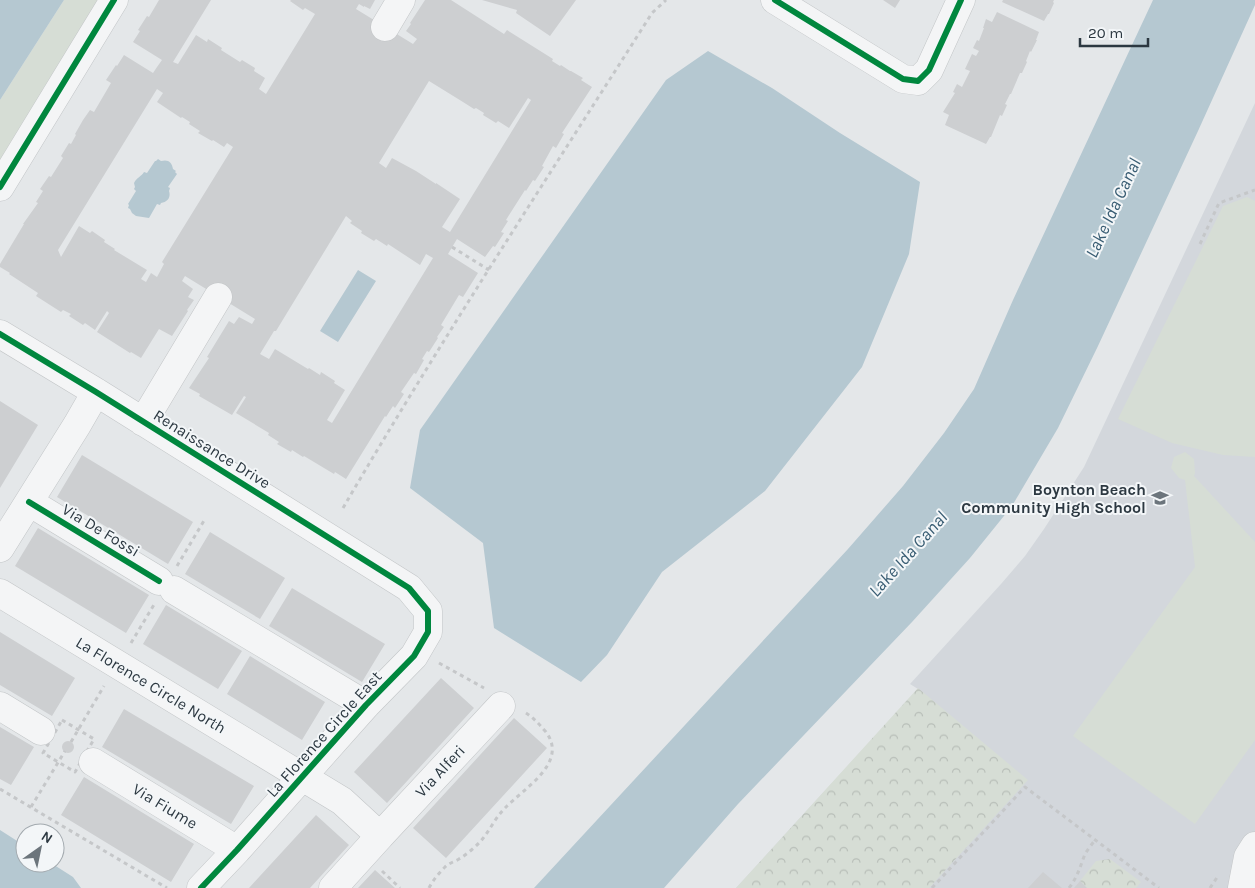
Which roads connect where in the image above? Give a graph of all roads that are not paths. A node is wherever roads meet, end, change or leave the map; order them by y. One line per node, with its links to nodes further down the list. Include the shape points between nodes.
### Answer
1 (114, 0): 6 (street)
2 (401, 0): 5 (street)
3 (961, 0): 4 (street, via 929,70 918,81 903,79)
4 (787, 3)
5 (385, 27)
6 (0, 187)
7 (218, 297): 10 (street)
8 (0, 334): 9 (street, Renaissance Drive)
9 (96, 392): 10 (street, Renaissance Drive); 11 (street)
10 (142, 422): 13 (street, Renaissance Drive)
11 (28, 502): 12 (street); 16 (street, Via De Fossi)
12 (0, 548)
13 (409, 588): 16 (street, La Florence Circle East, via 428,611 428,632 414,656)
14 (0, 593): 20 (street, La Florence Circle North)
15 (502, 701): 21 (street, Via Alferi)
16 (366, 705): 20 (street, La Florence Circle East)
17 (0, 706): 18 (street)
18 (41, 731)
19 (93, 762): 23 (street, Via Fiume)
20 (302, 777): 21 (street, via 342,801); 23 (street, La Florence Circle East)
21 (380, 836): 25 (street, Via Alferi)
22 (1255, 846): 26 (street, via 1248,858)
23 (237, 850): 24 (street, La Florence Circle East)
24 (201, 888)
25 (333, 888)
26 (1242, 888)

